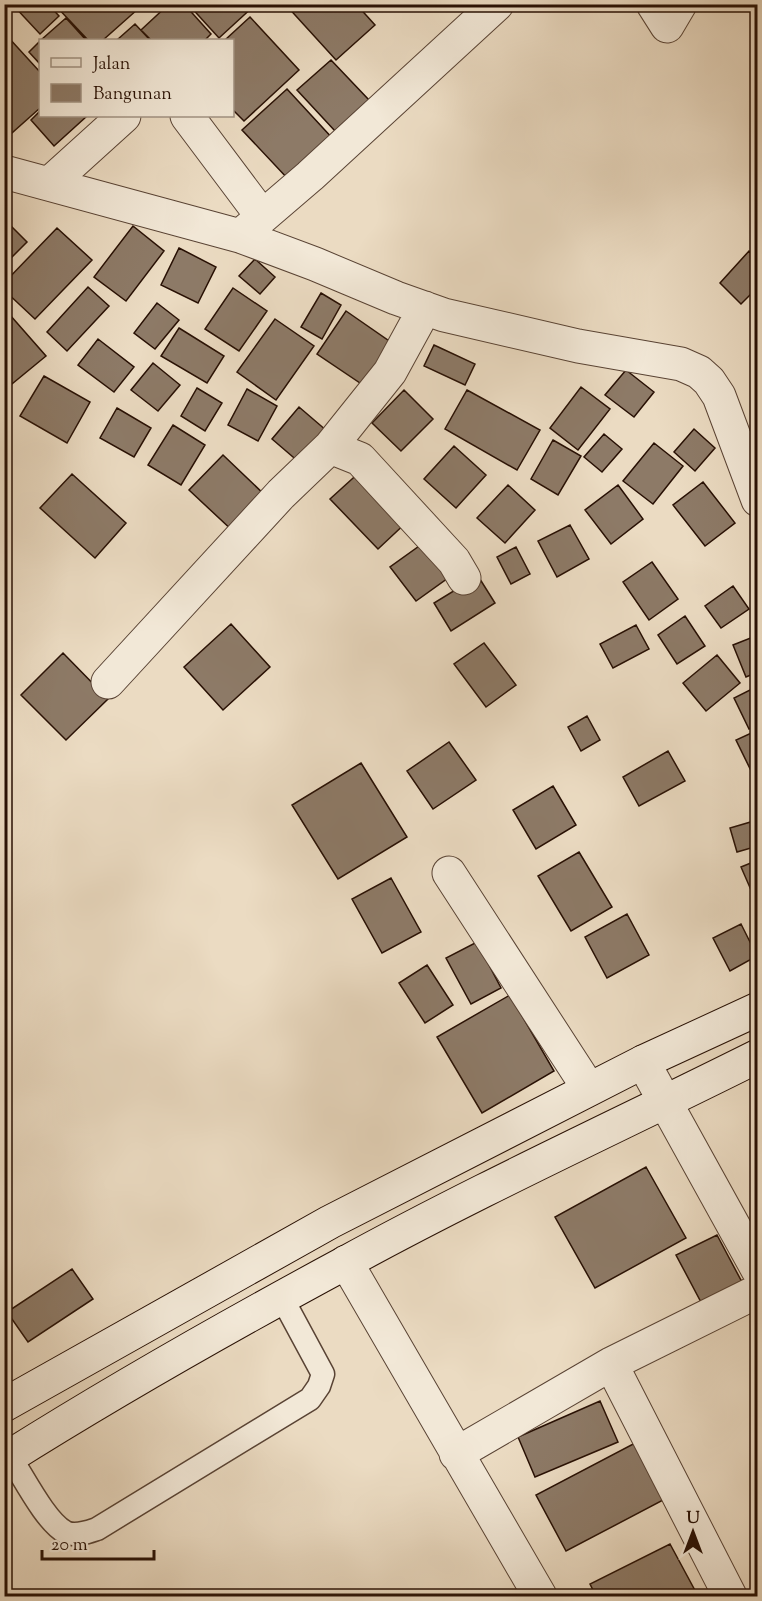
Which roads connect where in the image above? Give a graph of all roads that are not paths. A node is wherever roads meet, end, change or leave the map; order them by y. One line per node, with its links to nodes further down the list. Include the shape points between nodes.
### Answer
1 (497, 4): 8 (street)
2 (653, 4): 3 (street, via 667,26)
3 (680, 4)
4 (123, 117): 7 (street)
5 (188, 117): 8 (street)
6 (4, 172): 7 (street)
7 (50, 183): 8 (street)
8 (251, 226): 9 (street, via 315,264)
9 (425, 308): 10 (street, via 390,372); 11 (street, via 498,329 681,364 699,372 718,396)
10 (330, 447): 12 (street, via 360,459 454,561); 13 (street, via 281,494)
11 (758, 500)
12 (464, 578)
13 (108, 682)
14 (449, 873): 18 (street)
15 (758, 1009): 17 (street)
16 (758, 1056): 19 (street)
17 (643, 1062): 18 (street); 19 (street)
18 (589, 1089): 25 (street, via 330,1222)
19 (664, 1102): 20 (street); 21 (street)
20 (346, 1262): 23 (street); 27 (street)
21 (758, 1270)
22 (758, 1291): 24 (street)
23 (282, 1298): 26 (street); 28 (lane, via 323,1374 310,1399 97,1529 80,1534 66,1532 47,1514)
24 (611, 1364): 27 (street); 30 (street)
25 (9, 1402): 26 (street)
26 (43, 1437): 28 (street)
27 (456, 1454): 29 (street)
28 (7, 1458)
29 (540, 1596)
30 (730, 1596)

